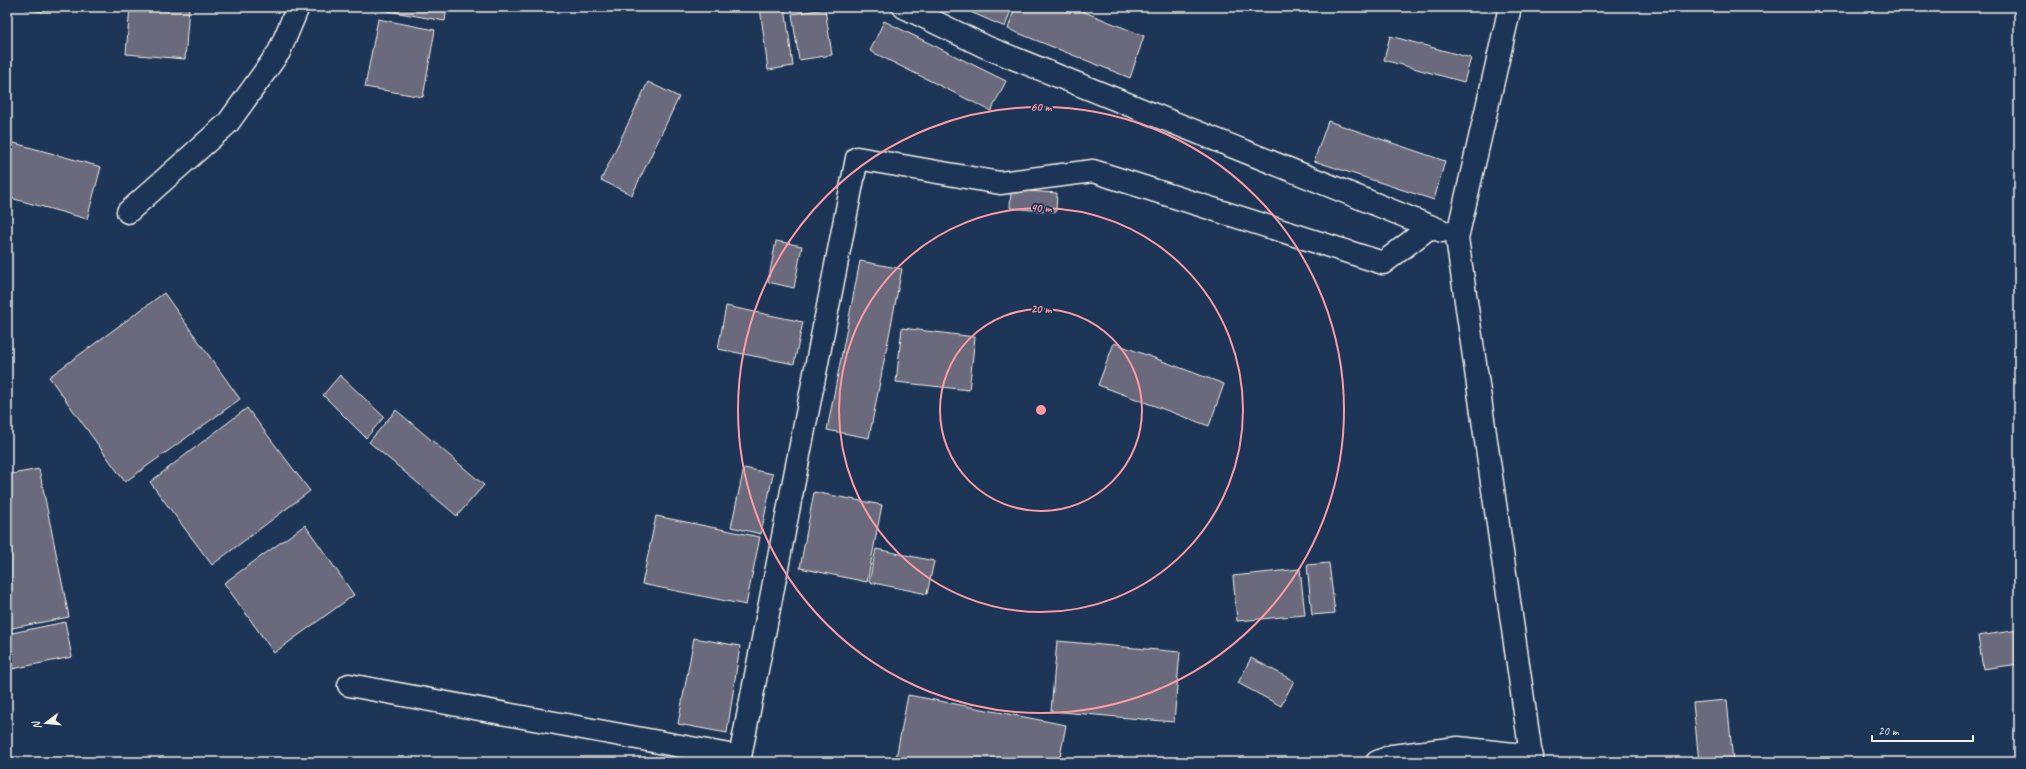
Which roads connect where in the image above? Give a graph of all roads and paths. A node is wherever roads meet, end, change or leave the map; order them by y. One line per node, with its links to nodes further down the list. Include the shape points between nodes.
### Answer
1 (298, 7): 4 (street, via 279,52 228,123)
2 (904, 7): 5 (street, via 986,47)
3 (1510, 7): 6 (street)
4 (128, 212)
5 (1430, 227): 6 (street); 9 (street, via 1383,263 1093,171 1000,182 857,158)
6 (1457, 238): 8 (street)
7 (349, 684): 9 (street)
8 (1532, 759): 10 (street, via 1458,748 1392,756)
9 (740, 760)
10 (1377, 762)

